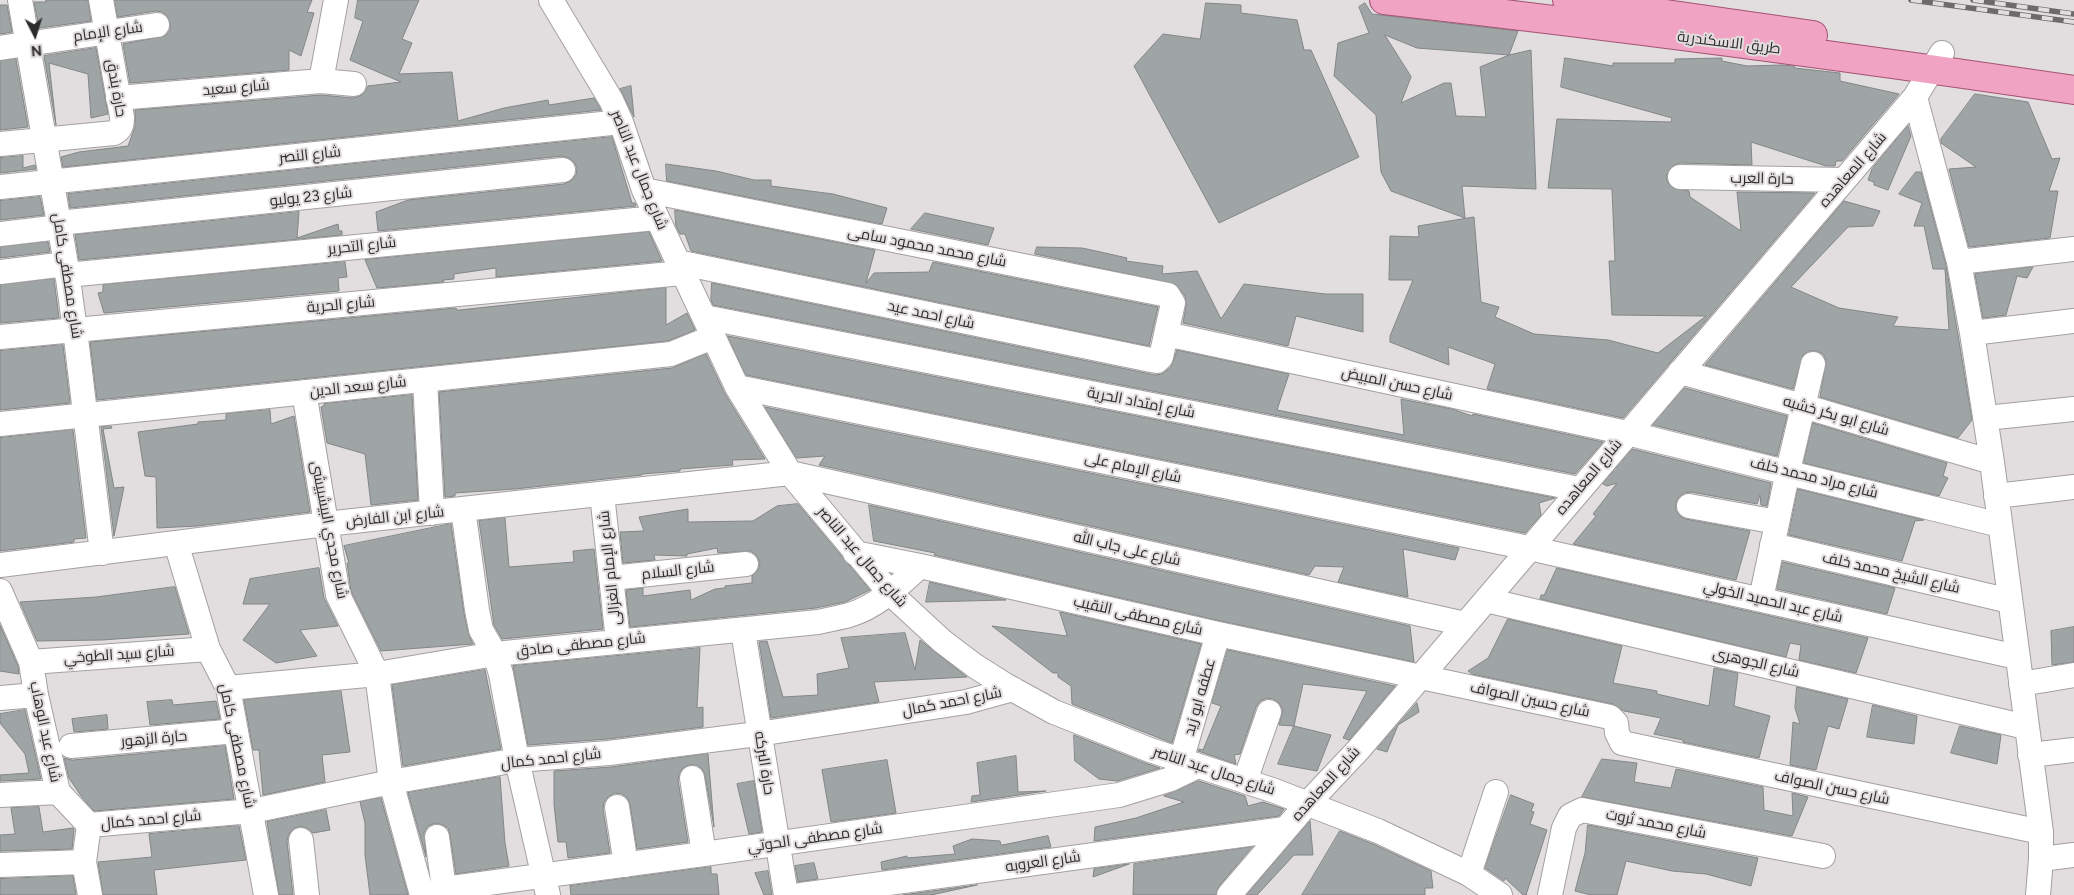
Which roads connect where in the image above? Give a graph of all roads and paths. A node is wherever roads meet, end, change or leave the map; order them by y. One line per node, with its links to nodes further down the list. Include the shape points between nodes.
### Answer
1 (20, 0): 9 (street, شارع مصطفى كامل)
2 (101, 0): 8 (street, حارة بندق)
3 (336, 0): 13 (street)
4 (550, 0): 18 (street, شارع جمال عبد الناصر, via 607,92)
5 (1384, 0): 11 (main road, طريق الاسكندرية)
6 (1567, 0): 11 (main road, طريق الاسكندرية)
7 (157, 25): 8 (street, شارع الإمام)
8 (106, 32): 9 (street, شارع الإمام); 17 (street, حارة بندق)
9 (28, 44): 10 (street, شارع الإمام); 19 (street, شارع مصطفى كامل)
10 (0, 48)
11 (1938, 61): 12 (main road, طريق الاسكندرية); 15 (main road, طريق الاسكندرية); 16 (street, شارع المعاهده)
12 (2074, 73)
13 (321, 81): 14 (street, شارع سعيد); 17 (street, شارع سعيد)
14 (354, 84)
15 (2074, 90)
16 (1915, 97): 23 (street, شارع المعاهده); 31 (street)
17 (118, 98): 19 (street, حارة بندق, via 122,125 114,133)
18 (621, 122): 24 (street, شارع النصر); 26 (street, شارع جمال عبد الناصر)
19 (45, 139): 20 (street); 24 (street, شارع مصطفى كامل)
20 (0, 144)
21 (563, 170): 28 (street, شارع 23 يوليو)
22 (1680, 177): 23 (street, حارة العرب)
23 (1844, 180): 42 (street, شارع المعاهده)
24 (52, 182): 25 (street, شارع النصر); 28 (street, شارع مصطفى كامل)
25 (0, 187)
26 (644, 190): 27 (street, شارع جمال عبد الناصر); 39 (street, شارع محمد محمود سامى, via 1168,295 1173,303)
27 (656, 218): 32 (street, شارع جمال عبد الناصر); 33 (street, شارع التحرير)
28 (60, 225): 29 (street, شارع 23 يوليو); 33 (street, شارع مصطفى كامل)
29 (0, 234)
30 (2074, 249): 31 (street)
31 (1959, 262): 38 (street)
32 (680, 267): 36 (street, شارع جمال عبد الناصر); 37 (street, شارع الحرية); 39 (street, شارع احمد عيد, via 1157,361 1161,357)
33 (66, 270): 34 (street, شارع التحرير); 37 (street, شارع مصطفى كامل)
34 (0, 272)
35 (2074, 321): 38 (street)
36 (709, 327): 43 (street, شارع سعد الدين, via 671,354); 44 (street, شارع جمال عبد الناصر); 56 (street, شارع إمتداد الحرية)
37 (75, 330): 40 (street, شارع الحرية); 48 (street, شارع مصطفى كامل)
38 (1972, 333): 49 (street)
39 (1166, 334): 51 (street, شارع حسن المبيض)
40 (0, 338)
41 (1813, 364): 46 (street)
42 (1680, 372): 46 (street, شارع ابو بكر خشبه); 51 (street, شارع المعاهده)
43 (426, 380): 45 (street, شارع سعد الدين); 61 (street)
44 (737, 387): 54 (street, شارع جمال عبد الناصر); 66 (street, شارع الإمام على)
45 (304, 392): 48 (street, شارع سعد الدين); 62 (street, شارع مجدي البيشبيشى)
46 (1803, 406): 52 (street, شارع ابو بكر خشبه); 53 (street)
47 (2074, 409): 49 (street)
48 (86, 414): 50 (street, شارع سعد الدين); 67 (street, شارع مصطفى كامل)
49 (1986, 418): 52 (street)
50 (0, 424)
51 (1627, 433): 53 (street, شارع مراد محمد خلف); 56 (street, شارع المعاهده)
52 (1992, 462): 58 (street)
53 (1788, 471): 63 (street, شارع مراد محمد خلف); 64 (street)
54 (790, 473): 57 (street, شارع ابن الفارض); 68 (street, شارع جمال عبد الناصر); 78 (street, شارع على جاب الله)
55 (2074, 487): 58 (street)
56 (1578, 490): 66 (street, شارع المعاهده)
57 (602, 494): 60 (street, شارع ابن الفارض); 72 (street, شارع الإمام الغزالى)
58 (1996, 496): 63 (street)
59 (1689, 506): 64 (street, شارع الشيخ محمد خلف)
60 (462, 509): 61 (street, شارع ابن الفارض); 83 (street, via 481,630)
61 (432, 512): 62 (street, شارع ابن الفارض)
62 (326, 524): 65 (street, شارع ابن الفارض); 86 (street, شارع مجدي البيشبيشى, via 338,595)
63 (2000, 525): 77 (street)
64 (1774, 533): 76 (street); 77 (street, شارع الشيخ محمد خلف)
65 (176, 543): 67 (street, شارع ابن الفارض); 82 (street, شارع مصطفى كامل)
66 (1529, 548): 75 (street, شارع المعاهده); 76 (street, شارع عبد الحميد الخولي)
67 (102, 553): 70 (street, شارع ابن الفارض)
68 (855, 553): 71 (street, شارع مصطفى النقيب); 74 (street, شارع جمال عبد الناصر)
69 (746, 564): 72 (street, شارع السلام)
70 (0, 565)
71 (920, 566): 74 (street, شارع مصطفى صادق); 80 (street, شارع مصطفى النقيب)
72 (611, 578): 81 (street, شارع الإمام الغزالى)
73 (0, 591): 85 (street, شارع عبد الوهاب)
74 (890, 593): 79 (street, شارع مصطفى صادق, via 850,615); 91 (street, شارع جمال عبد الناصر, via 942,641)
75 (1486, 600): 78 (street, شارع المعاهده); 95 (street, شارع الجوهرى)
76 (1761, 600): 84 (street, شارع عبد الحميد الخولي)
77 (2010, 601): 84 (street)
78 (1465, 624): 88 (street, شارع المعاهده)
79 (743, 630): 81 (street, شارع مصطفى صادق); 97 (street, حارة البركه)
80 (1218, 634): 88 (street, شارع مصطفى النقيب); 103 (street, عطفه ابو زيد)
81 (618, 641): 83 (street, شارع مصطفى صادق)
82 (208, 649): 85 (street, شارع سيد الطوخي); 90 (street, شارع مصطفى كامل)
83 (495, 654): 86 (street, شارع مصطفى صادق); 102 (street, via 502,674)
84 (2017, 657): 89 (street)
85 (31, 662): 92 (street, شارع عبد الوهاب)
86 (377, 674): 90 (street, شارع مصطفى صادق); 106 (street, شارع مجدي البيشبيشى)
87 (2074, 675): 89 (street)
88 (1420, 677): 98 (street, شارع حسين الصواف, via 1610,717 1616,723); 110 (street, شارع المعاهده)
89 (2020, 684): 95 (street)
90 (228, 688): 96 (street, شارع مصطفى كامل)
91 (1012, 689): 97 (street, شارع احمد كمال, via 966,702); 103 (street, شارع جمال عبد الناصر, via 1054,712)
92 (36, 695): 93 (street); 107 (street, شارع عبد الوهاب)
93 (0, 698)
94 (1269, 712): 105 (street)
95 (2026, 727): 101 (street)
96 (236, 731): 99 (street, حارة الزهور); 112 (street, شارع مصطفى كامل)
97 (760, 734): 102 (street, شارع احمد كمال, via 609,753); 118 (street, حارة البركه)
98 (1622, 743): 115 (street, شارع حسن الصواف)
99 (71, 746)
100 (2074, 750): 101 (street)
101 (2030, 755): 115 (street)
102 (517, 760): 106 (street, شارع احمد كمال); 127 (street)
103 (1190, 763): 105 (street, شارع جمال عبد الناصر); 118 (street, شارع مصطفى الحوتي, via 1171,778 1119,794)
104 (692, 778): 119 (street)
105 (1245, 781): 110 (street, شارع جمال عبد الناصر)
106 (391, 782): 112 (street, شارع احمد كمال); 128 (street, شارع مجدي البيشبيشى)
107 (58, 792): 109 (street); 113 (street, شارع عبد الوهاب)
108 (1496, 792): 126 (street)
109 (0, 795)
110 (1308, 803): 114 (street, شارع المعاهده); 126 (street, شارع جمال عبد الناصر, via 1378,831)
111 (617, 807): 125 (street)
112 (252, 811): 113 (street, شارع احمد كمال); 130 (street, شارع مصطفى كامل)
113 (89, 825): 123 (street)
114 (1285, 829): 133 (street, شارع العروبه); 134 (street, شارع المعاهده)
115 (2041, 832): 122 (street)
116 (437, 837): 128 (street)
117 (301, 840): 131 (street)
118 (777, 844): 119 (street, شارع مصطفى الحوتي); 132 (street, حارة البركه)
119 (704, 854): 125 (street, شارع مصطفى الحوتي)
120 (2074, 855): 122 (street)
121 (1823, 856): 136 (street, شارع محمد ثروت, via 1582,810 1570,816 1564,828)
122 (2041, 859): 137 (street)
123 (84, 862): 124 (street); 129 (street)
124 (0, 865)
125 (626, 865): 127 (street, شارع مصطفى الحوتي)
126 (1469, 874): 135 (street, شارع جمال عبد الناصر)
127 (546, 885): 128 (street, شارع مصطفى الحوتي)
128 (431, 893)
129 (90, 895)
130 (266, 895)
131 (307, 895)
132 (786, 895)
133 (801, 895)
134 (1229, 895)
135 (1500, 895)
136 (1550, 895)
137 (2038, 895)

